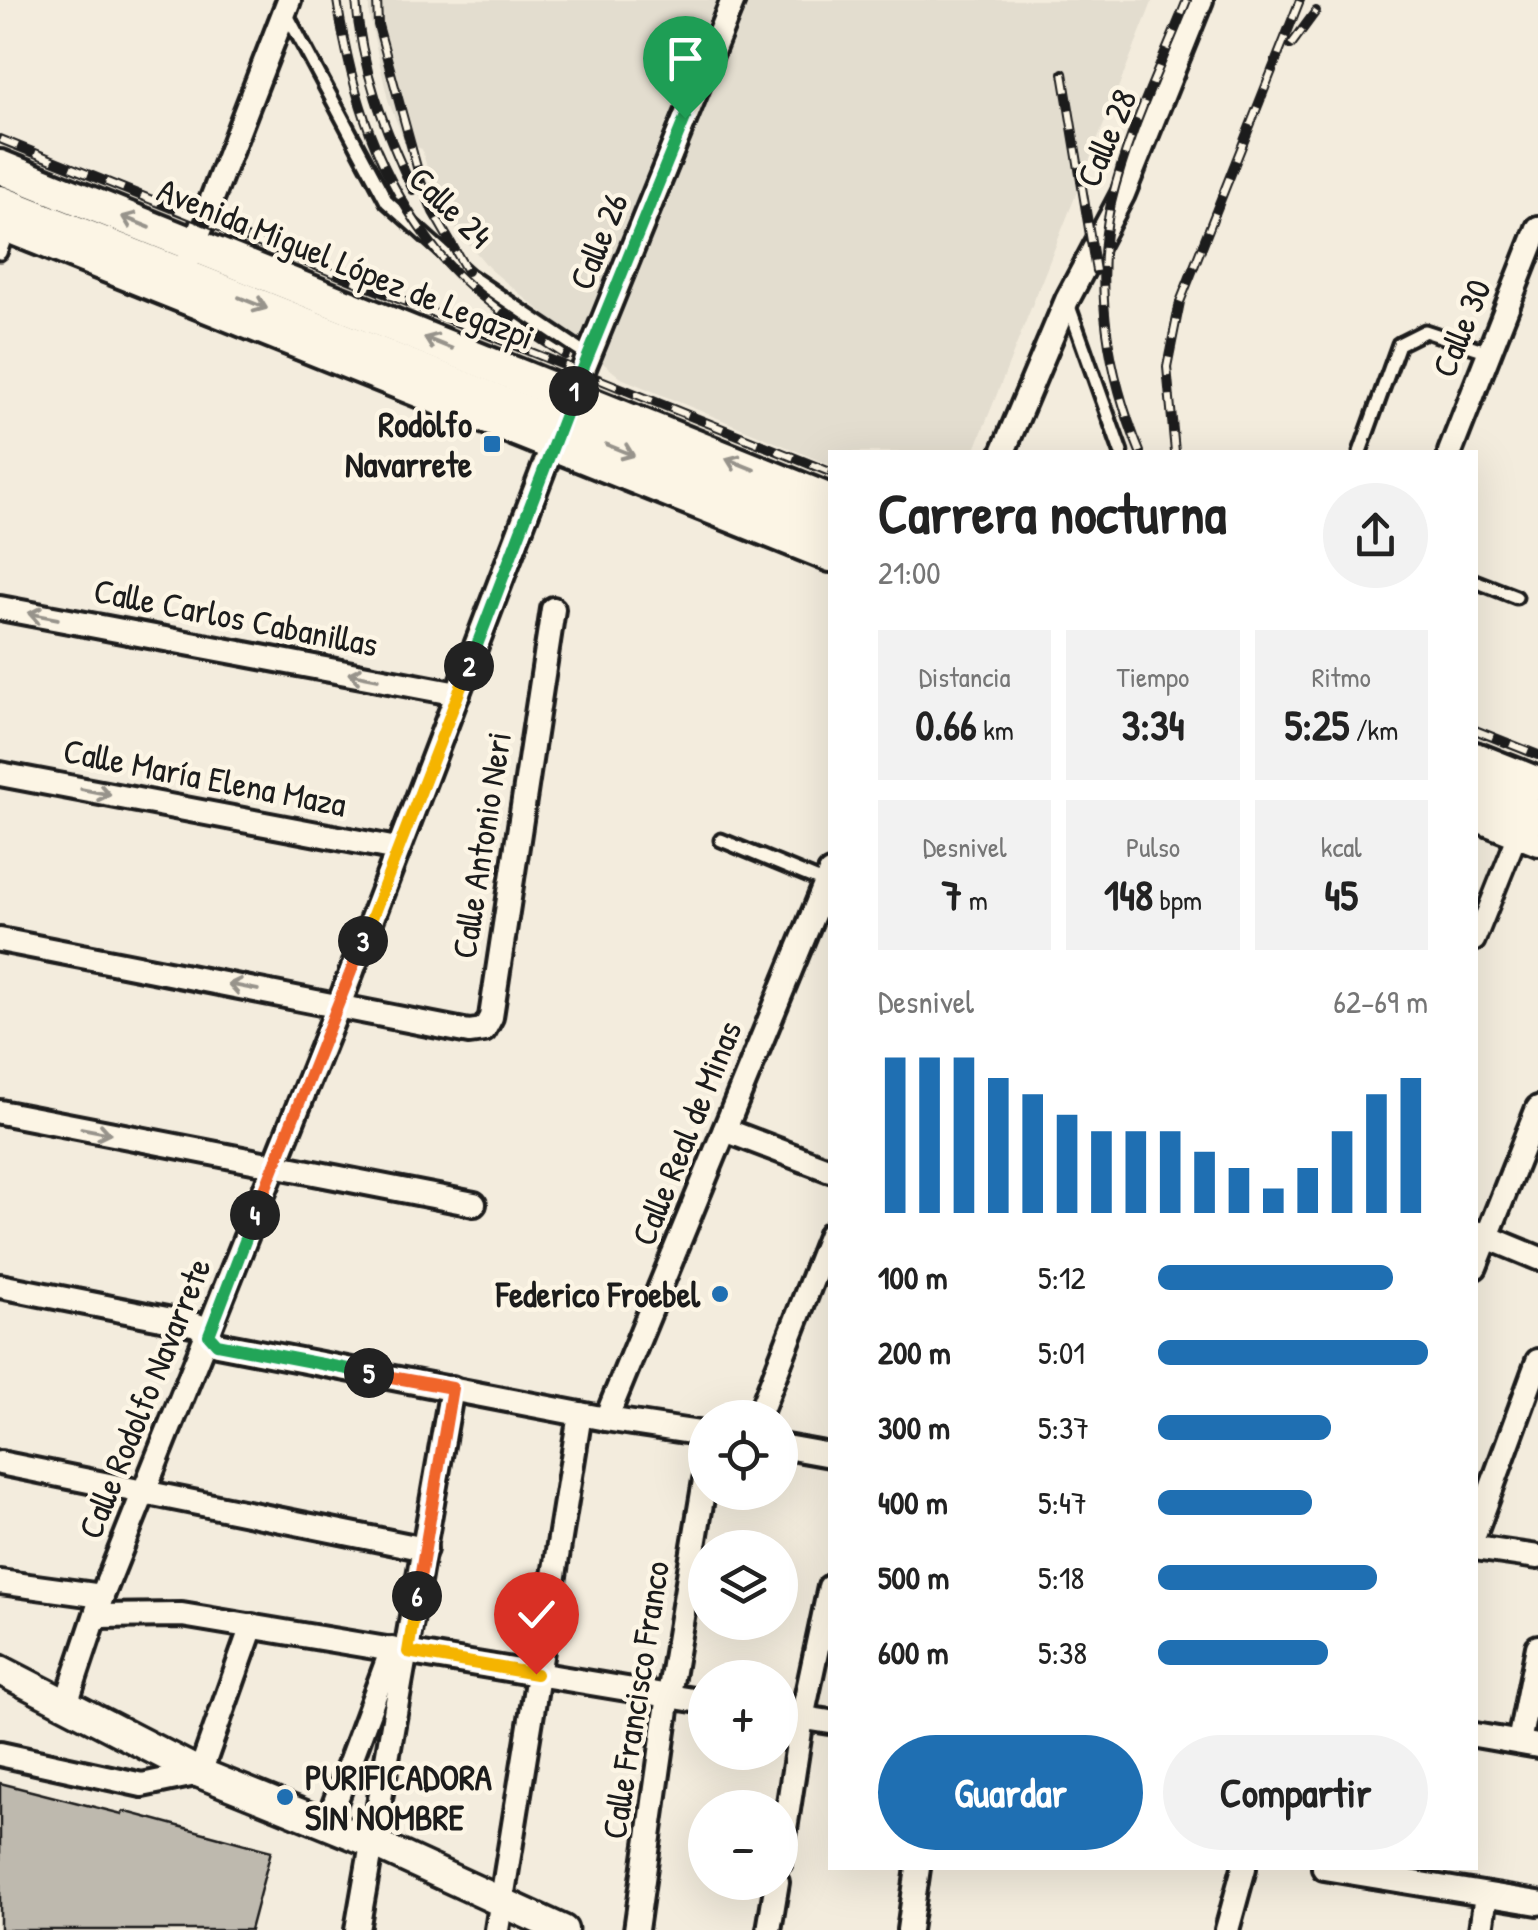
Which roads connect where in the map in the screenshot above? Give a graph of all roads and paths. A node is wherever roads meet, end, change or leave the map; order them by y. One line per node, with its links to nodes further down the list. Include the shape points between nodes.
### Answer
1 (734, 0): 10 (street, Calle 26)
2 (1201, 0): 8 (street, Calle 28, via 1123,194)
3 (287, 5): 7 (street, Calle 24); 10 (lane, Calle 24, via 388,202 470,276)
4 (0, 167): 7 (main road, Avenida Miguel López de Legazpi, one-way to 4)
5 (1538, 228): 9 (street, Calle 30)
6 (2, 229): 7 (main road, Avenida Miguel López de Legazpi)
7 (183, 273): 11 (main road, Avenida Miguel López de Legazpi)
8 (1066, 300): 12 (street, Calle 28); 13 (lane)
9 (1489, 352): 14 (lane, via 1426,331 1399,344); 15 (street, Calle 30)
10 (589, 356): 11 (street, Calle 26)
11 (561, 424): 16 (main road, Avenida Miguel López de Legazpi, one-way to 11); 17 (main road, Avenida Miguel López de Legazpi, one-way to 17); 18 (street, Avenida Miguel López de Legazpi); 23 (street, Calle Rodolfo Navarrete)
12 (1004, 450)
13 (1120, 450)
14 (1361, 450)
15 (1451, 450)
16 (828, 500)
17 (828, 533)
18 (828, 559)
19 (1478, 583): 20 (lane)
20 (1516, 597)
21 (0, 608): 23 (street, Calle Carlos Cabanillas, one-way to 21)
22 (553, 609): 35 (street, Calle Antonio Neri, via 484,1030)
23 (458, 694): 31 (street, Calle Rodolfo Navarrete)
24 (1478, 760): 26 (main road)
25 (0, 774): 31 (street, Calle María Elena Maza, one-way to 31)
26 (1538, 784)
27 (1478, 794): 29 (main road)
28 (1478, 820): 29 (street)
29 (1531, 832): 33 (street)
30 (722, 840): 32 (lane)
31 (397, 849): 35 (street, Calle Rodolfo Navarrete)
32 (828, 878): 38 (street, Calle Real de Minas)
33 (1478, 935)
34 (0, 940): 35 (street, one-way to 34)
35 (338, 1006): 39 (street, Calle Rodolfo Navarrete)
36 (1538, 1108): 42 (street)
37 (0, 1112): 39 (street, one-way to 39)
38 (724, 1130): 40 (street); 51 (street, Calle Real de Minas)
39 (274, 1166): 41 (street); 46 (street, Calle Rodolfo Navarrete)
40 (828, 1169)
41 (474, 1204)
42 (1481, 1235): 44 (street)
43 (828, 1239): 49 (street)
44 (1538, 1258)
45 (0, 1286): 46 (street, via 197,1325)
46 (209, 1335): 48 (street, via 217,1344); 56 (street, Calle Rodolfo Navarrete)
47 (1538, 1361): 58 (street)
48 (452, 1388): 50 (street); 60 (street)
49 (765, 1400)
50 (580, 1414): 51 (street); 69 (street)
51 (606, 1419): 52 (street)
52 (688, 1431)
53 (798, 1449): 54 (street)
54 (828, 1455)
55 (0, 1463): 56 (street)
56 (143, 1492): 60 (street); 64 (street, Calle Rodolfo Navarrete)
57 (700, 1510): 71 (street, Calle Francisco Franco)
58 (1478, 1525)
59 (1478, 1548): 61 (street)
60 (424, 1549): 67 (street)
61 (1538, 1557)
62 (0, 1582): 64 (street)
63 (828, 1594): 70 (street)
64 (99, 1606): 65 (street); 73 (street, Calle Rodolfo Navarrete)
65 (252, 1626): 67 (street); 79 (street)
66 (1538, 1647): 77 (street)
67 (400, 1651): 69 (street); 80 (street); 81 (street)
68 (0, 1670): 73 (street)
69 (536, 1674): 71 (street); 87 (street)
70 (798, 1693)
71 (669, 1696): 72 (street); 92 (street, Calle Francisco Franco)
72 (688, 1699)
73 (66, 1704): 79 (street)
74 (798, 1717): 75 (street)
75 (828, 1722)
76 (1478, 1736): 77 (street)
77 (1529, 1744)
78 (0, 1754): 79 (street, via 142,1785)
79 (200, 1773): 80 (street)
80 (326, 1824): 81 (street)
81 (373, 1843): 87 (street); 89 (street)
82 (918, 1870): 94 (street)
83 (1243, 1870): 95 (street)
84 (1336, 1870): 85 (street)
85 (1486, 1895): 88 (street); 96 (street)
86 (774, 1900): 93 (street)
87 (502, 1901): 90 (street); 91 (street)
88 (1538, 1903)
89 (357, 1930)
90 (496, 1930)
91 (563, 1930)
92 (636, 1930)
93 (770, 1930)
94 (909, 1930)
95 (1227, 1930)
96 (1481, 1930)

